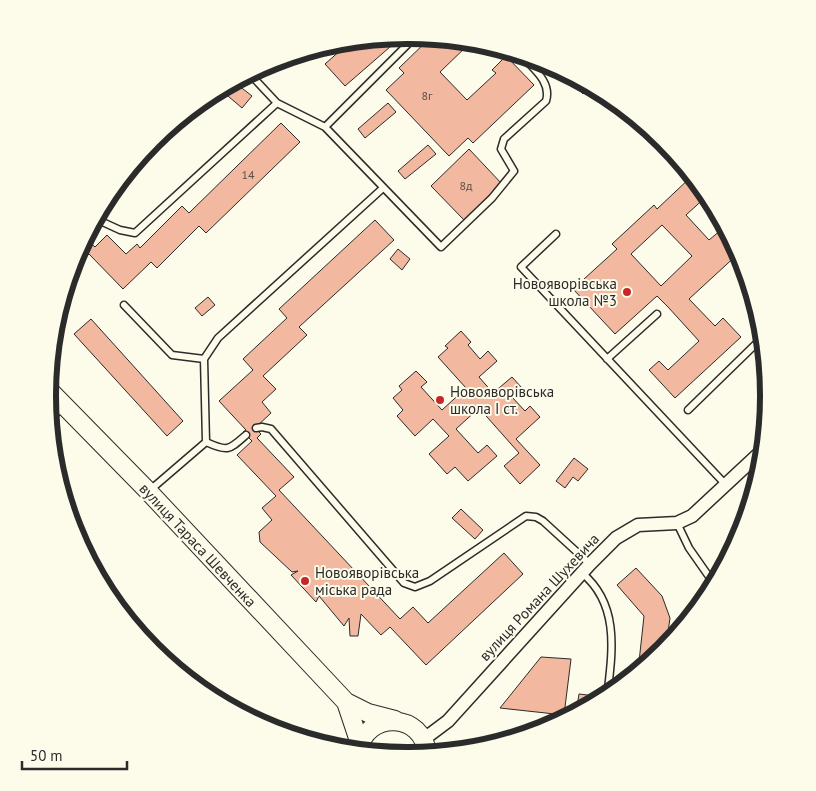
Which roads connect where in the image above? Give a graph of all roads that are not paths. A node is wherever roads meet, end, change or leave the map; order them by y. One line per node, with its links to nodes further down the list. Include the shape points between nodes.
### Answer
1 (408, 44): 5 (lane)
2 (530, 66): 6 (lane, via 546,84 548,93 546,101 504,139 501,150 514,171 441,247)
3 (255, 79): 4 (lane)
4 (277, 103): 5 (lane); 7 (lane, via 135,233)
5 (325, 126): 6 (lane)
6 (383, 188): 12 (lane, via 218,338)
7 (102, 222)
8 (556, 234): 13 (lane, via 521,267)
9 (124, 305): 12 (lane, via 172,355)
10 (657, 314): 13 (lane)
11 (756, 344): 16 (lane)
12 (204, 359): 20 (lane)
13 (607, 359): 22 (lane)
14 (56, 398): 15 (street, вулиця Тараса Шевченка)
15 (64, 406): 17 (lane); 23 (street, вулиця Тараса Шевченка)
16 (688, 410)
17 (57, 413)
18 (256, 428): 25 (lane, via 271,430 404,583 415,587 430,581 526,516 543,521)
19 (246, 435): 20 (lane, via 231,448 222,450)
20 (206, 442): 23 (lane)
21 (754, 459): 22 (street, вулиця Романа Шухевича)
22 (726, 485): 24 (street, вулиця Романа Шухевича, via 692,516)
23 (148, 492): 28 (street, вулиця Тараса Шевченка)
24 (677, 523): 25 (street, вулиця Романа Шухевича, via 638,525 616,538); 26 (lane, via 689,548)
25 (586, 568): 27 (lane, via 603,598 612,628); 33 (street, вулиця Романа Шухевича, via 448,721)
26 (709, 577)
27 (608, 684)
28 (346, 702): 29 (street, вулиця Тараса Шевченка, via 368,713); 30 (street, вулиця Тараса Шевченка)
29 (395, 720): 31 (street, via 377,724); 32 (street, вулиця Тараса Шевченка, via 412,726)
30 (358, 743)
31 (361, 744)
32 (428, 746)
33 (431, 746)

